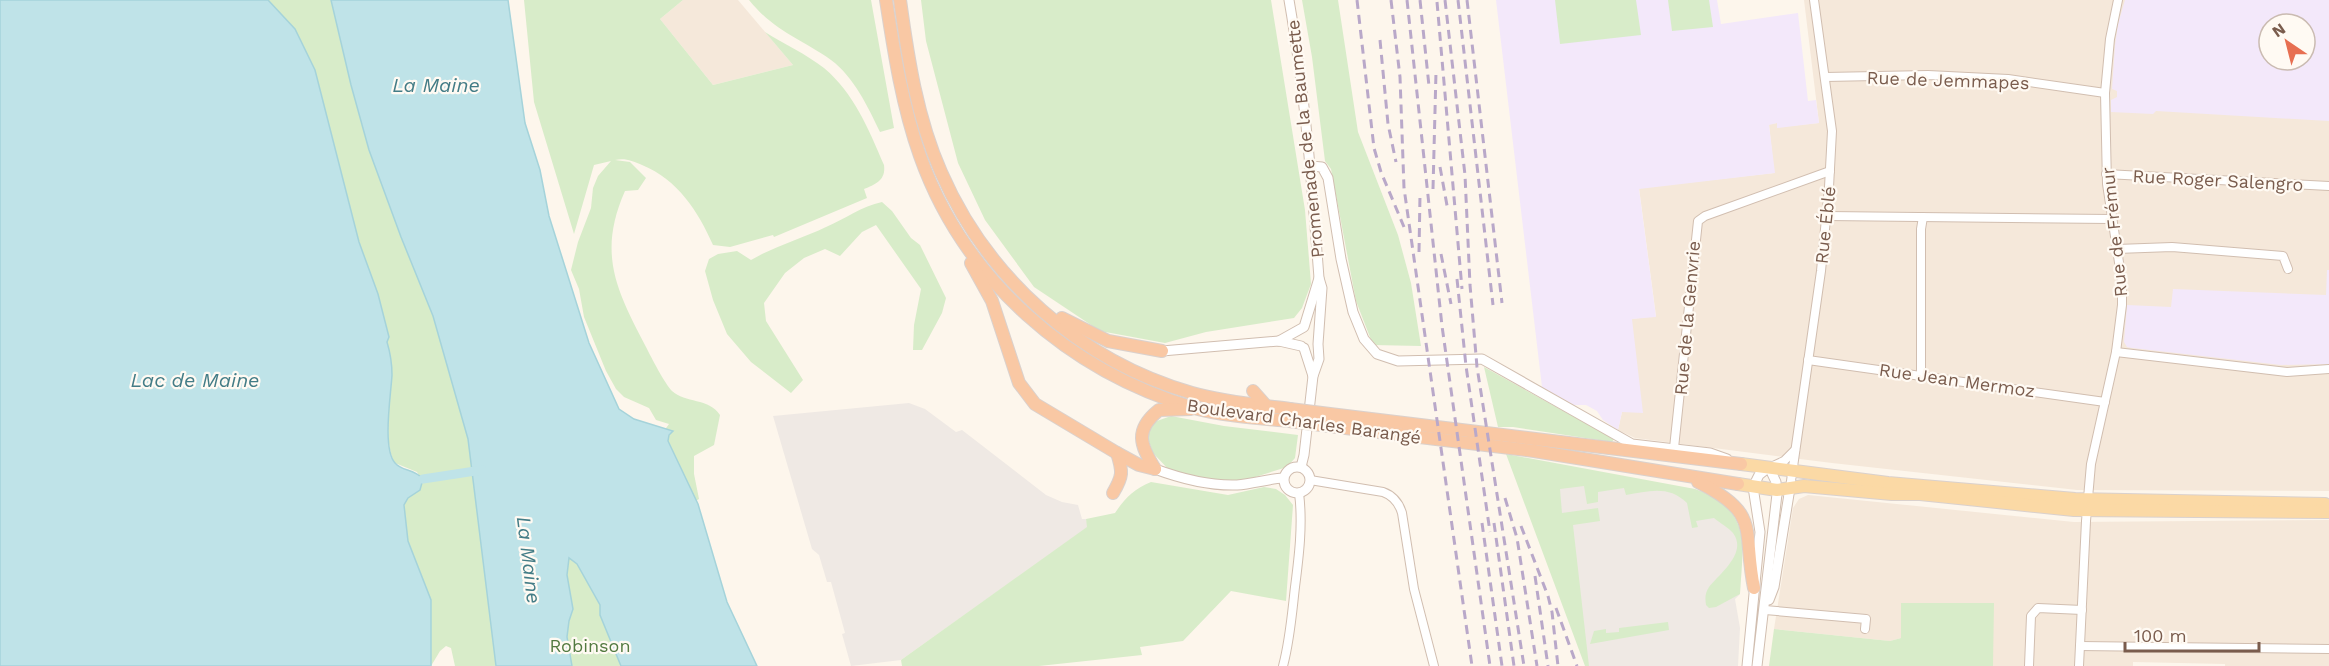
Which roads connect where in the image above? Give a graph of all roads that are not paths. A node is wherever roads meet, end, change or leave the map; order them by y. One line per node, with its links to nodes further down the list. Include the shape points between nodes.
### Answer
1 (886, 0): 16 (highway, Boulevard Charles Barangé, via 898,76 915,141 929,178)
2 (900, 0): 19 (highway, Boulevard Charles Barangé, via 914,88 940,171 979,242)
3 (1289, 0): 8 (street, Promenade de la Baumette)
4 (1814, 0): 6 (street, Rue Éblé)
5 (2118, 0): 7 (street, Rue de Frémur)
6 (1825, 77): 7 (street, Rue de Jemmapes, via 1928,75 2008,79); 9 (street, Rue Éblé, via 1832,131)
7 (2105, 93): 10 (street, Rue de Frémur)
8 (1311, 166): 18 (street, Promenade de la Baumette); 37 (street, Boulevard Charles Barangé, via 1322,167 1328,178 1353,312 1364,339 1377,354 1398,361 1482,359 1632,444)
9 (1830, 171): 12 (street, Rue Éblé); 37 (street, Rue de la Genvrie, via 1698,221)
10 (2106, 174): 11 (street, Rue Roger Salengro); 14 (street, Rue de Frémur)
11 (2329, 186)
12 (1827, 216): 13 (street); 27 (street, Rue Éblé)
13 (1923, 217): 14 (street); 29 (street)
14 (2111, 219): 15 (street, Rue de Frémur)
15 (2116, 249): 17 (street, via 2172,247 2283,256); 26 (street, Rue de Frémur, via 2122,293)
16 (970, 253): 34 (highway, Boulevard Charles Barangé, via 1018,308 1076,353 1140,389); 39 (highway, via 972,266 992,301 1019,383 1035,404)
17 (2288, 269)
18 (1319, 278): 20 (street, Promenade de la Baumette); 21 (street, Promenade de la Baumette, via 1322,288)
19 (1046, 314): 25 (highway, via 1065,319 1108,341); 33 (highway, Boulevard Charles Barangé, via 1114,361 1160,383)
20 (1301, 329): 21 (street, via 1311,326); 22 (street); 24 (street, Promenade de la Baumette, via 1297,338)
21 (1318, 333): 23 (street, Promenade de la Baumette)
22 (1279, 341): 24 (street); 25 (street)
23 (1318, 344): 24 (street); 30 (street, Promenade de la Baumette, via 1319,359)
24 (1302, 347): 30 (street, Promenade de la Baumette)
25 (1162, 351)
26 (2116, 352): 28 (street, via 2288,372); 32 (street, Rue de Frémur)
27 (1808, 360): 29 (street, Rue Jean Mermoz); 38 (street, Rue Éblé)
28 (2329, 369)
29 (1921, 375): 32 (street, Rue Jean Mermoz)
30 (1313, 376): 41 (street, Promenade de la Baumette)
31 (1253, 391): 33 (highway)
32 (2105, 402): 54 (street, Rue de Frémur, via 2093,451)
33 (1268, 407): 35 (highway, Boulevard Charles Barangé)
34 (1197, 409): 35 (highway, Boulevard Charles Barangé); 43 (highway, via 1159,410 1144,426 1142,444)
35 (1290, 415): 36 (highway, Boulevard Charles Barangé, bridge)
36 (1329, 420): 40 (highway, Boulevard Charles Barangé); 45 (highway, Boulevard Charles Barangé)
37 (1674, 448): 40 (street, Boulevard Charles Barangé, via 1710,453)
38 (1796, 449): 42 (street, via 1784,461); 44 (street, Rue Éblé)
39 (1117, 453): 43 (highway); 52 (highway, via 1122,469)
40 (1741, 464): 42 (main road, Boulevard Charles Barangé)
41 (1301, 467): 46 (street, via 1292,467); 47 (street)
42 (1769, 467): 44 (main road, Boulevard Charles Barangé); 50 (street, via 1759,475); 51 (street)
43 (1155, 469): 46 (street, via 1216,485)
44 (1792, 470): 49 (street, Rue Éblé); 54 (main road, Boulevard Charles Barangé)
45 (1686, 476): 48 (highway, Boulevard Charles Barangé); 57 (highway, via 1730,500 1743,517 1749,535)
46 (1283, 478): 53 (street, via 1287,490)
47 (1310, 480): 53 (street, via 1307,489); 64 (street, via 1383,492 1398,503 1414,590)
48 (1738, 484): 50 (main road, Boulevard Charles Barangé)
49 (1790, 488): 51 (main road, Boulevard Charles Barangé); 54 (main road, Boulevard Charles Barangé); 58 (street, via 1774,587)
50 (1753, 490): 51 (main road, Boulevard Charles Barangé); 57 (street, via 1760,532)
51 (1777, 490): 58 (street)
52 (1113, 493)
53 (1299, 493): 63 (street, via 1299,558)
54 (2087, 504): 55 (main road); 56 (main road); 59 (street, Rue de Frémur)
55 (2329, 504)
56 (2329, 513)
57 (1754, 588): 65 (street)
58 (1765, 610): 60 (street, via 1866,619); 66 (street)
59 (2082, 610): 61 (street, Rue de Frémur); 67 (street, via 2033,611)
60 (1865, 628)
61 (2080, 646): 62 (street); 68 (street, Rue de Frémur)
62 (2329, 649)
63 (1283, 666)
64 (1434, 666)
65 (1747, 666)
66 (1757, 666)
67 (2029, 666)
68 (2079, 666)

